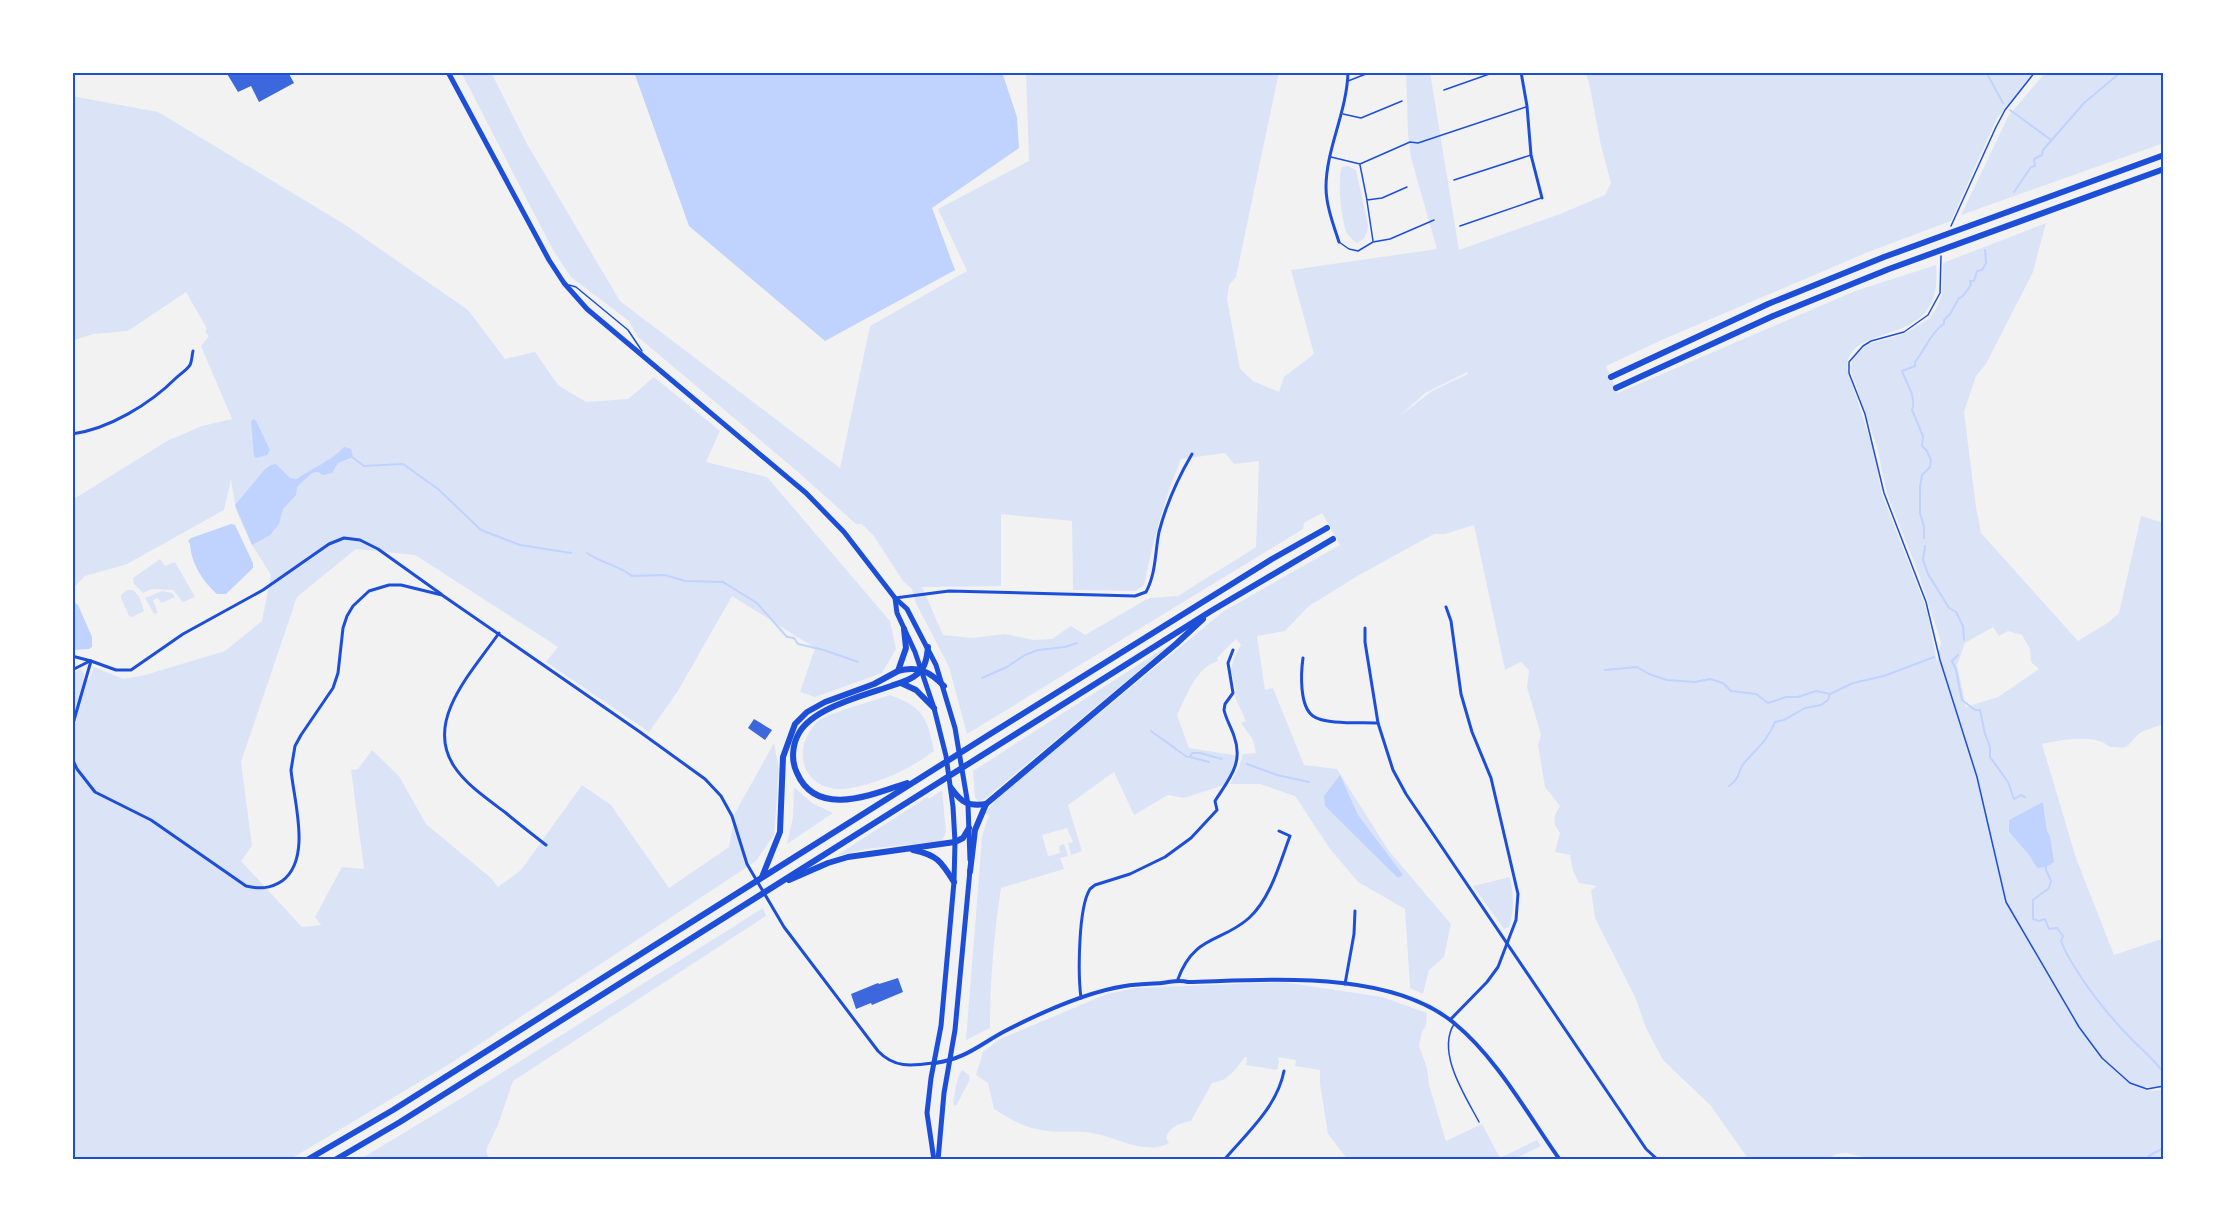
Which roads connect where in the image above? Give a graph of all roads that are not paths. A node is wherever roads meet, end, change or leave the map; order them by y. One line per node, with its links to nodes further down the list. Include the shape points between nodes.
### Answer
1 (448, 72): 24 (main road)
2 (1348, 72): 6 (street)
3 (1371, 72): 6 (lane)
4 (1495, 72): 7 (lane)
5 (1521, 72): 9 (street)
6 (1348, 81): 10 (street)
7 (1444, 90)
8 (1402, 101): 10 (lane, via 1361,118)
9 (1527, 106): 11 (street); 14 (lane, via 1410,142)
10 (1342, 114): 13 (street)
11 (1531, 154): 16 (lane); 18 (street)
12 (2163, 156): 27 (highway, via 1884,257 1768,304)
13 (1331, 157): 14 (lane); 22 (street, via 1326,188)
14 (1360, 164): 19 (lane)
15 (2164, 169): 28 (highway, via 1889,269 1773,316)
16 (1454, 180)
17 (1407, 187): 19 (lane)
18 (1542, 198): 21 (lane)
19 (1367, 200): 23 (lane)
20 (1434, 220): 23 (lane)
21 (1460, 226)
22 (1338, 242): 23 (lane, via 1358,251)
23 (1373, 242)
24 (564, 283): 26 (main road, via 587,309); 26 (lane, via 576,287 628,330)
25 (193, 351): 29 (street, via 190,365 145,402 120,419)
26 (645, 357): 34 (main road, via 824,510)
27 (1611, 376)
28 (1617, 388)
29 (72, 435)
30 (1192, 454): 34 (street, via 1179,477 1160,531 1146,592 1135,596 948,591)
31 (1327, 528): 54 (highway)
32 (1333, 539): 36 (highway)
33 (442, 595): 39 (street); 44 (street, via 378,549 360,540 344,538 329,544 263,590 183,634 131,670 116,670); 53 (street, via 389,585 369,591 347,616 333,688 293,752 291,770 299,853 292,871 276,885 246,886 151,820 95,792)
34 (895, 598): 38 (main road); 40 (main road, via 907,609)
35 (1446, 607): 68 (street, via 1463,703 1491,778 1515,879 1518,911)
36 (1211, 611): 56 (highway); 66 (highway)
37 (1365, 628): 51 (street)
38 (904, 629): 46 (main road); 47 (highway, via 906,648)
39 (499, 633): 61 (street, via 450,707 445,736 447,753 463,781); 74 (street, via 713,788 732,816 747,864 784,927 878,1051 900,1065)
40 (928, 647): 46 (highway); 49 (main road)
41 (1233, 650): 71 (street, via 1228,663 1234,692 1224,710 1238,748 1235,770 1215,801 1216,810 1191,838 1150,866 1090,889 1079,955)
42 (72, 656): 44 (street)
43 (1303, 657): 51 (street, via 1301,678 1311,716)
44 (91, 661): 45 (street); 52 (street)
45 (72, 670)
46 (922, 670): 47 (highway, via 910,667); 48 (highway); 49 (highway); 50 (main road)
47 (898, 671): 64 (highway, via 825,702 795,724 783,757 780,832)
48 (900, 682): 50 (highway, via 916,690); 54 (highway, via 814,717 794,744 796,773 813,793 838,801 872,795)
49 (944, 686): 57 (main road)
50 (934, 708): 55 (main road)
51 (1378, 723): 68 (street, via 1393,770 1406,794)
52 (72, 727)
53 (72, 758)
54 (916, 780): 64 (highway)
55 (951, 788): 57 (highway); 60 (main road)
56 (986, 804): 57 (highway); 63 (highway, via 975,830)
57 (968, 805): 58 (main road)
58 (969, 828): 60 (highway); 63 (main road)
59 (1279, 831): 69 (street, via 1290,836 1259,907 1238,927 1199,948 1187,961)
60 (955, 842): 62 (highway); 65 (main road)
61 (546, 845)
62 (906, 849): 65 (highway, via 941,861); 66 (highway, via 828,862)
63 (970, 872): 73 (main road)
64 (762, 877): 77 (highway)
65 (954, 882): 74 (main road)
66 (769, 888): 78 (highway)
67 (1355, 911): 70 (street)
68 (1508, 945): 72 (street, via 1487,982); 82 (street, via 1646,1149)
69 (1179, 979): 70 (street, via 1284,979); 71 (street, via 1125,986)
70 (1345, 984): 72 (street, via 1405,997)
71 (1081, 998): 73 (street, via 1003,1032)
72 (1453, 1022): 76 (lane, via 1452,1070); 81 (street, via 1491,1061)
73 (950, 1061): 74 (street); 79 (main road)
74 (935, 1063): 79 (main road, via 927,1113)
75 (1284, 1071): 80 (street, via 1272,1103)
76 (1479, 1122)
77 (307, 1160)
78 (335, 1160)
79 (936, 1160)
80 (1224, 1160)
81 (1560, 1160)
82 (1658, 1160)

